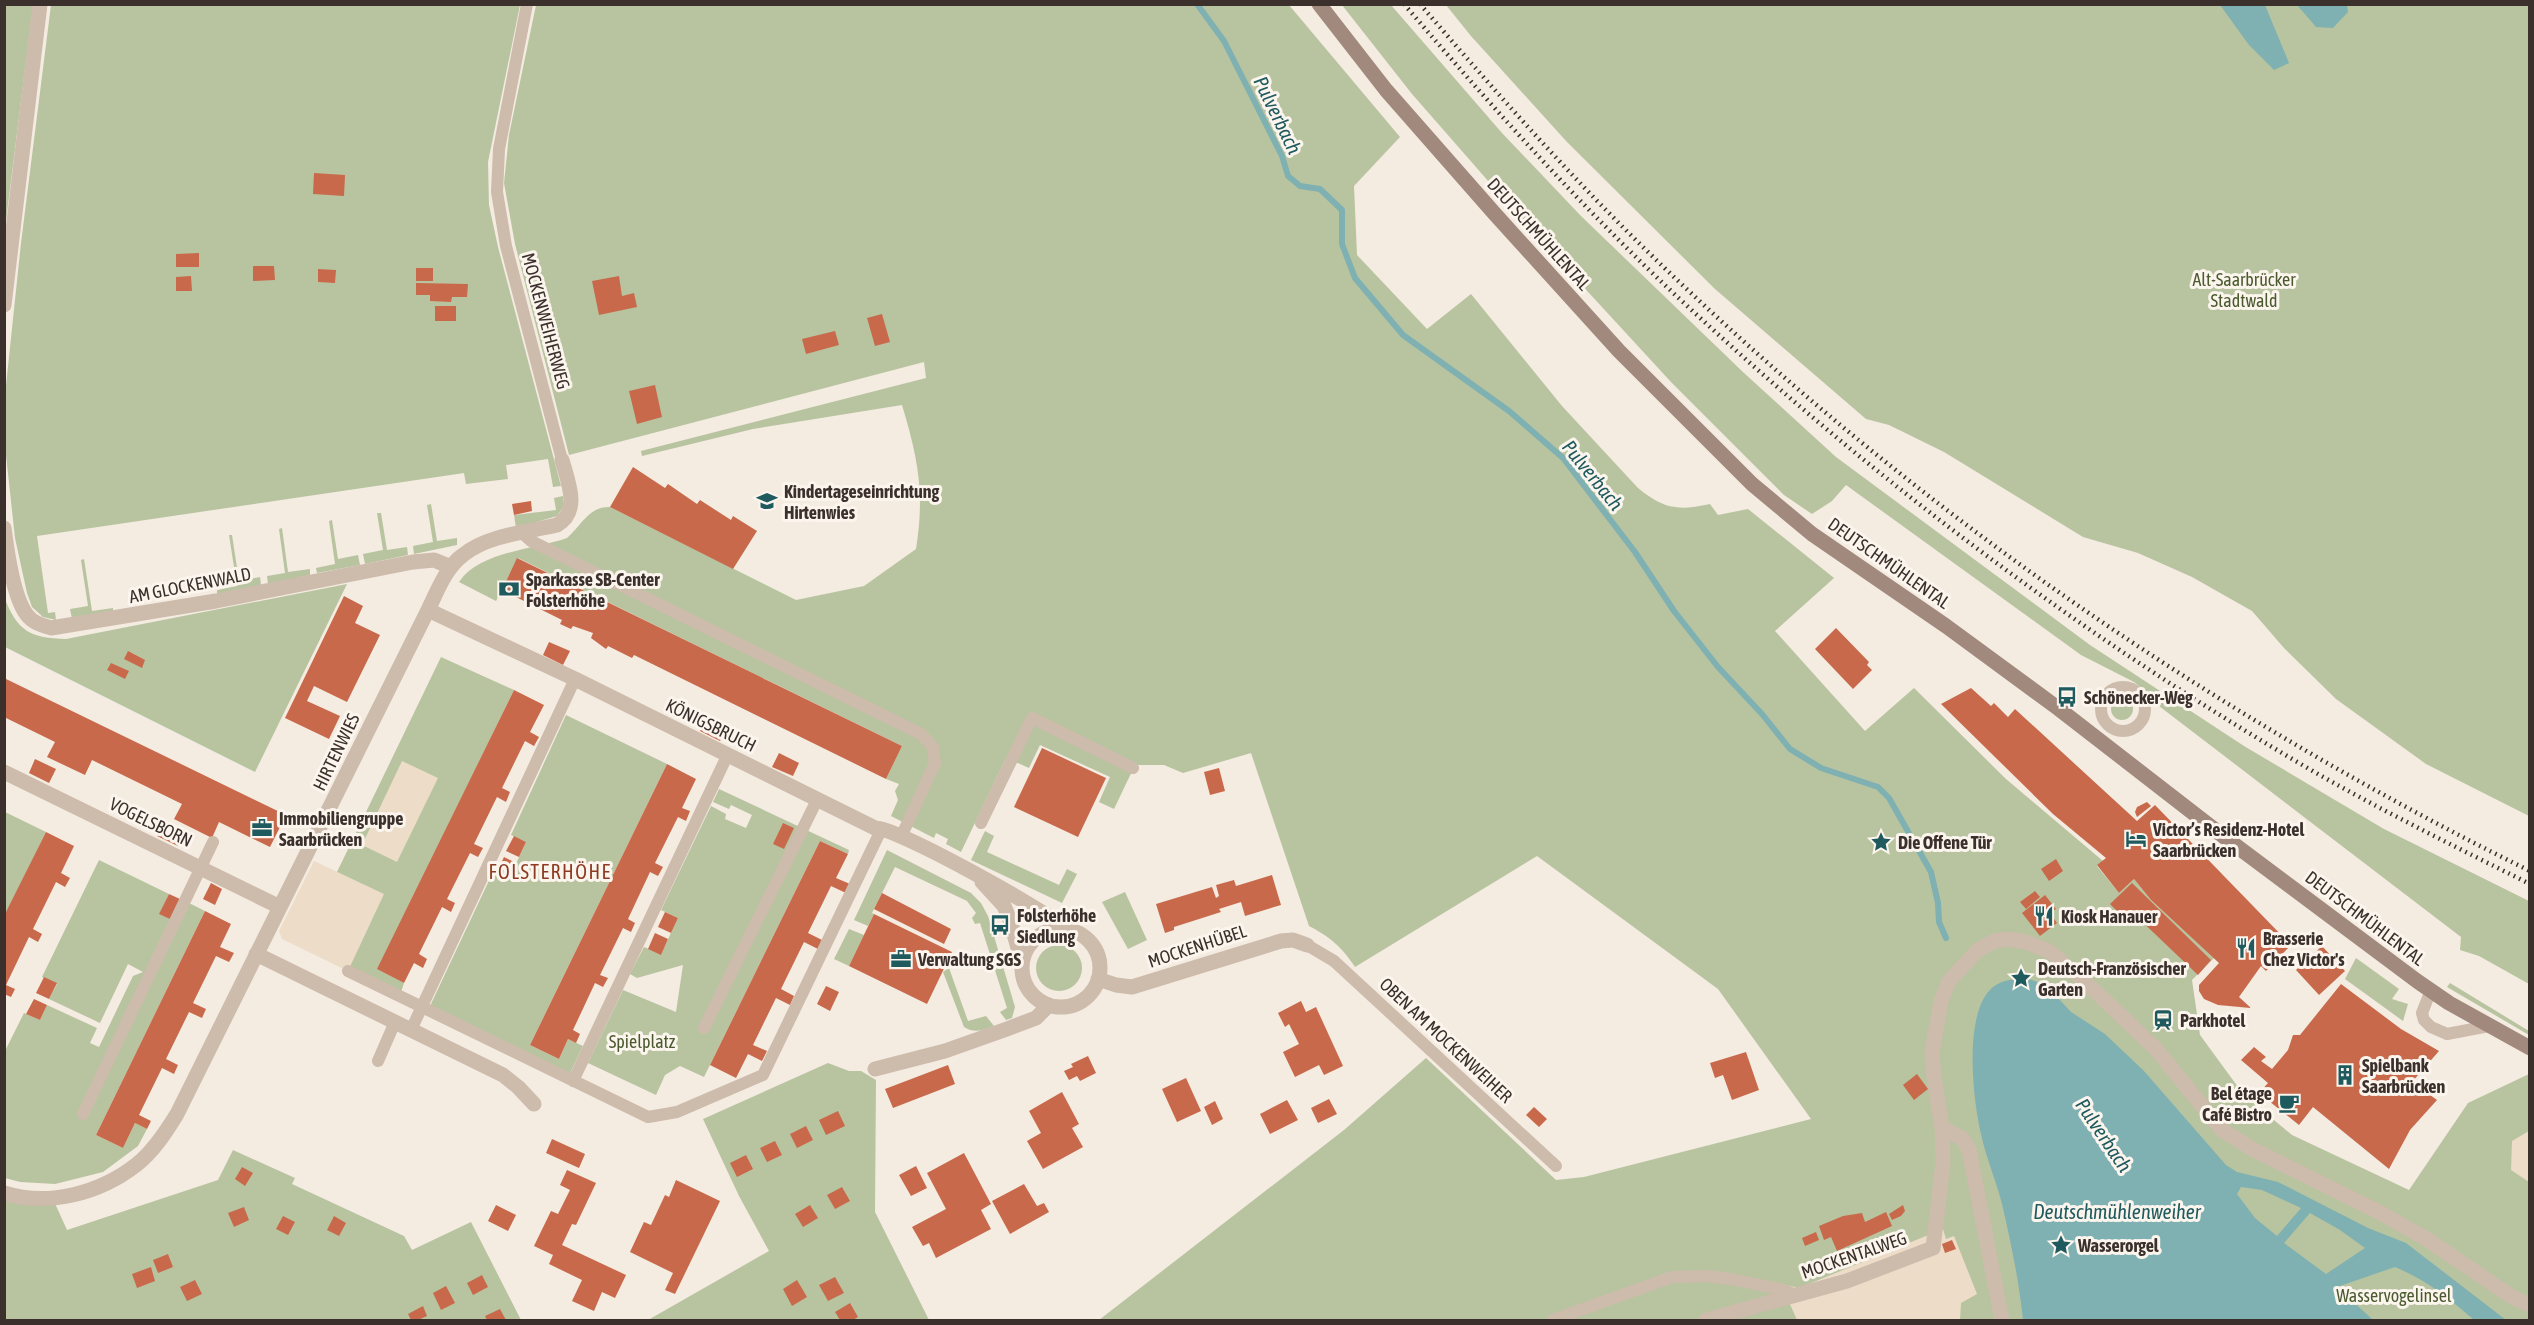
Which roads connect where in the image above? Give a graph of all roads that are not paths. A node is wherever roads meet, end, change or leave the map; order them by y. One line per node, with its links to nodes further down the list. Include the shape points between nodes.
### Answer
1 (40, 4): 4 (street)
2 (527, 4): 5 (lane, MOCKENWEIHERWEG, via 499,149 497,192 506,246)
3 (1319, 4): 28 (main road, DEUTSCHMÜHLENTAL, via 1386,90 1494,213 1619,351 1752,484 1812,534 2060,709)
4 (4, 305)
5 (562, 460): 7 (street, MOCKENWEIHERWEG, via 572,502 570,513 557,525)
6 (4, 528): 8 (street, AM GLOCKENWALD, via 25,613 51,628 413,562 434,560)
7 (522, 533): 8 (street, MOCKENWEIHERWEG, via 483,543); 17 (lane, via 531,541 921,734 933,747 935,763)
8 (451, 567): 9 (street, HIRTENWIES)
9 (428, 610): 10 (street, KÖNIGSBRUCH); 21 (street, HIRTENWIES)
10 (575, 679): 11 (street, KÖNIGSBRUCH); 30 (lane)
11 (728, 754): 14 (street, KÖNIGSBRUCH); 38 (lane)
12 (1133, 768): 15 (lane, via 1032,718)
13 (4, 772): 19 (street, VOGELSBORN)
14 (817, 800): 16 (street, KÖNIGSBRUCH); 33 (lane)
15 (981, 823)
16 (882, 828): 17 (street, KÖNIGSBRUCH); 38 (lane, via 763,1075 677,1112 648,1117)
17 (901, 837): 20 (street, KÖNIGSBRUCH)
18 (213, 842): 19 (lane)
19 (200, 868): 21 (street, VOGELSBORN); 40 (lane)
20 (976, 876): 22 (street, KÖNIGSBRUCH, via 1056,919); 25 (street, KÖNIGSBRUCH, via 1004,906)
21 (280, 907): 24 (street, HIRTENWIES)
22 (1068, 930): 25 (street, via 1051,930 1035,939); 27 (street, KÖNIGSBRUCH, via 1081,934 1091,944 1100,967)
23 (1307, 945): 27 (street, MOCKENHÜBEL, via 1281,941 1132,987); 42 (lane, OBEN AM MOCKENWEIHER, via 1340,967)
24 (256, 954): 31 (street); 43 (street, HIRTENWIES, via 177,1114 137,1165 102,1185 71,1196 38,1199)
25 (1022, 962): 29 (street, KÖNIGSBRUCH, via 1025,984)
26 (348, 971): 30 (lane)
27 (1098, 979): 29 (street, via 1093,990 1073,1005)
28 (2431, 990): 32 (main road, DEUTSCHMÜHLENTAL); 32 (lane, via 2422,1013 2431,1027 2447,1034)
29 (1049, 1005): 37 (street, via 1036,1018 1007,1029 945,1051)
30 (422, 1007): 34 (lane); 38 (lane)
31 (395, 1022): 34 (street); 36 (lane)
32 (2489, 1026): 35 (main road, DEUTSCHMÜHLENTAL)
33 (704, 1028)
34 (411, 1030): 39 (street, via 503,1075)
35 (2529, 1048)
36 (378, 1061)
37 (875, 1069)
38 (573, 1081)
39 (534, 1104)
40 (83, 1114)
41 (1942, 1128): 44 (street, MOCKENTALWEG, via 1943,1163 1933,1248); 45 (street, via 1932,1052 1941,1001 1949,981 1978,950 1994,941 2026,942 2051,952 2156,1049 2221,1129 2428,1240); 48 (street, via 1963,1139 1969,1149)
42 (1556, 1166)
43 (4, 1193)
44 (1797, 1296): 46 (lane, via 1736,1280 1672,1277); 47 (street, MOCKENTALWEG)
45 (2529, 1305)
46 (1553, 1320)
47 (1706, 1320)
48 (2002, 1320)

